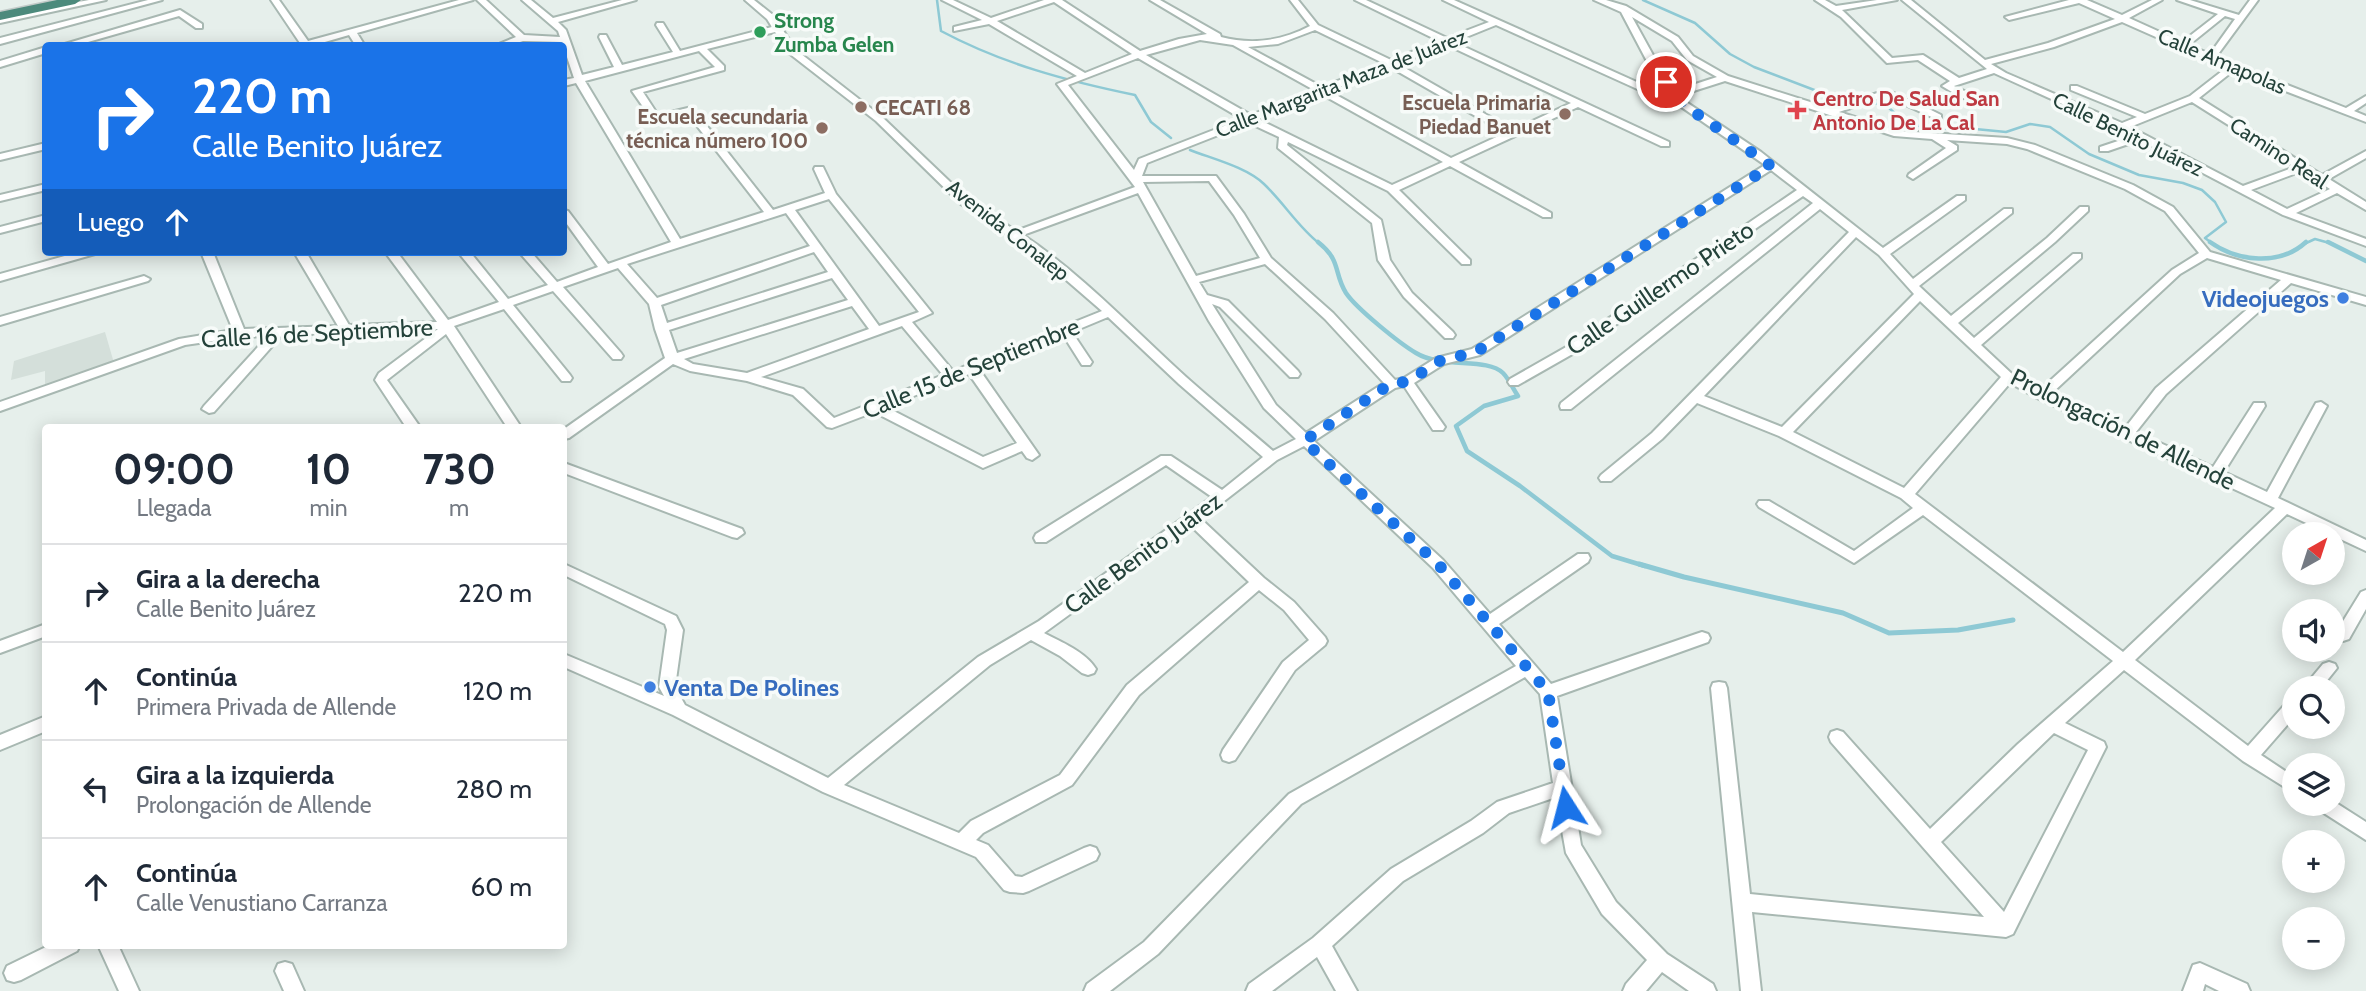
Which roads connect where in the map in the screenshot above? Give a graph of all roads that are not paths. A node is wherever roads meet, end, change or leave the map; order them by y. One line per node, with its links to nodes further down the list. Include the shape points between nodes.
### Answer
1 (43, 0): 28 (highway)
2 (75, 0): 28 (highway)
3 (102, 0): 28 (street)
4 (158, 0): 46 (street)
5 (275, 0): 48 (street)
6 (469, 0): 40 (street)
7 (481, 0): 44 (street)
8 (526, 0): 32 (street)
9 (632, 0): 32 (street)
10 (748, 0): 38 (street, Avenida Conalep)
11 (946, 0): 33 (street)
12 (1054, 0): 33 (street); 59 (street)
13 (1154, 0): 42 (street)
14 (1294, 0): 37 (street)
15 (1359, 0): 52 (street)
16 (1447, 0): 34 (street)
17 (1598, 0): 25 (street)
18 (1819, 0): 26 (street)
19 (1893, 0): 26 (street)
20 (1906, 0): 61 (street, Calle Benito Juárez)
21 (2080, 0): 29 (street); 31 (street, Calle Amapolas)
22 (2158, 0): 31 (street)
23 (2181, 0): 27 (street)
24 (2254, 0): 30 (street)
25 (1622, 5): 68 (street, via 1675,39 1690,58); 71 (street)
26 (1835, 9): 72 (street, via 1890,61 1920,57)
27 (2224, 13): 30 (street); 55 (street)
28 (2, 16): 41 (street)
29 (2009, 17)
30 (2241, 18): 60 (street)
31 (2124, 20): 55 (street, Calle Amapolas); 61 (street)
32 (551, 21): 45 (street)
33 (990, 21): 39 (street); 67 (street)
34 (1496, 22): 52 (street, Calle Margarita Maza de Juárez); 76 (street, via 1658,95)
35 (660, 25): 58 (street)
36 (200, 26): 47 (street, via 180,13)
37 (1315, 27): 54 (street, via 1285,40); 63 (street)
38 (779, 28): 56 (street); 125 (street, Avenida Conalep, via 793,52 879,119 965,202)
39 (957, 29)
40 (351, 32): 49 (street); 50 (street)
41 (0, 33)
42 (1217, 36): 54 (street); 59 (street, via 1183,41)
43 (603, 37): 65 (street)
44 (522, 38): 45 (street); 51 (street)
45 (566, 40)
46 (0, 41)
47 (76, 42)
48 (304, 42)
49 (316, 42)
50 (358, 42)
51 (510, 42)
52 (1446, 42): 63 (street, Calle Margarita Maza de Juárez); 79 (street)
53 (567, 43): 69 (street)
54 (1236, 44): 75 (street)
55 (2183, 45): 60 (street, Calle Amapolas)
56 (701, 48): 58 (street); 119 (street, via 721,68 637,91 656,119 689,109)
57 (42, 51): 62 (street)
58 (678, 54): 65 (street)
59 (1141, 56): 67 (street); 86 (street)
60 (2211, 58): 64 (street, Calle Amapolas)
61 (1983, 63): 66 (street, Calle Benito Juárez)
62 (0, 64)
63 (1392, 64): 75 (street, Calle Margarita Maza de Juárez); 89 (street)
64 (2232, 67): 77 (street); 83 (street, Calle Amapolas)
65 (619, 68): 69 (street)
66 (1995, 70): 72 (street); 88 (street, Calle Benito Juárez)
67 (1085, 77): 104 (street, via 1062,84)
68 (1725, 78): 73 (street); 81 (street)
69 (579, 79): 70 (street); 126 (street)
70 (567, 82)
71 (1666, 82): 73 (street); 76 (street)
72 (1959, 87): 80 (street); 82 (street)
73 (1693, 88): 76 (street)
74 (2074, 88): 85 (street)
75 (1325, 90): 86 (street, Calle Margarita Maza de Juárez); 98 (street)
76 (1675, 94): 99 (street, Prolongación de Allende)
77 (2193, 98): 85 (street); 100 (street, Camino Real)
78 (2366, 99): 83 (street)
79 (1579, 103): 89 (street); 93 (street)
80 (1986, 105)
81 (1836, 109): 82 (street, via 1887,93); 91 (street, via 1898,134)
82 (1920, 109): 84 (street)
83 (2347, 111): 87 (street, Calle Amapolas)
84 (1938, 117)
85 (2144, 117): 88 (street)
86 (1250, 119): 90 (street); 104 (street, Calle Margarita Maza de Juárez, via 1143,161)
87 (2366, 119)
88 (2122, 127): 92 (street, Calle Benito Juárez)
89 (1511, 133): 98 (street)
90 (1284, 135): 106 (street); 165 (street, via 1282,146 1377,222 1384,260 1408,295)
91 (1934, 136): 102 (street, via 1953,148); 130 (street, via 2021,144 2129,187 2169,209)
92 (2141, 137): 95 (street); 107 (street, Calle Benito Juárez)
93 (1665, 144)
94 (42, 147): 97 (street)
95 (2104, 149)
96 (2366, 154): 103 (street)
97 (0, 158)
98 (1454, 162): 106 (street); 120 (street)
99 (1771, 166): 109 (street, Prolongación de Allende); 176 (street, Calle Benito Juárez, via 1476,352 1440,361)
100 (2302, 168): 103 (street, Camino Real); 107 (street)
101 (819, 169): 110 (street)
102 (1913, 176)
103 (2321, 180): 108 (street, Camino Real)
104 (1139, 184): 125 (street); 138 (street, via 1212,178); 146 (street)
105 (42, 188): 111 (street)
106 (1392, 189): 139 (street)
107 (2241, 190): 118 (street, Calle Benito Juárez)
108 (2336, 190): 114 (street, Camino Real); 118 (street)
109 (1803, 191): 113 (street, Prolongación de Allende); 177 (street, Calle Guillermo Prieto, via 1572,349)
110 (831, 195): 115 (street, Calle 16 de Septiembre); 156 (street, via 926,313)
111 (0, 198)
112 (1961, 198): 129 (street)
113 (1819, 204): 124 (street, Prolongación de Allende); 181 (street)
114 (2366, 207)
115 (788, 208): 119 (street, Calle 16 de Septiembre); 128 (street)
116 (2084, 209): 157 (street)
117 (2008, 211): 148 (street)
118 (2287, 213): 127 (street, Calle Benito Juárez)
119 (771, 214): 126 (street, Calle 16 de Septiembre)
120 (1547, 215)
121 (567, 217): 141 (street)
122 (42, 219): 123 (street)
123 (0, 230)
124 (1856, 231): 129 (street, Prolongación de Allende); 180 (street)
125 (1014, 235): 154 (street, Avenida Conalep)
126 (677, 243): 140 (street, Calle 16 de Septiembre)
127 (2366, 243)
128 (816, 248): 142 (street); 153 (street)
129 (1883, 253): 148 (street, Prolongación de Allende)
130 (2206, 254): 145 (street); 179 (street, via 2176,272)
131 (78, 256): 143 (street)
132 (209, 256): 164 (street)
133 (302, 256): 159 (street)
134 (394, 256): 158 (street)
135 (467, 256): 152 (street)
136 (529, 256): 147 (street)
137 (2077, 256): 166 (street)
138 (1267, 260): 146 (street); 178 (street, via 1329,316)
139 (1466, 262)
140 (620, 263): 141 (street, Calle 16 de Septiembre); 153 (street)
141 (604, 268): 147 (street, Calle 16 de Septiembre)
142 (834, 274): 151 (street); 160 (street)
143 (0, 278)
144 (144, 279): 155 (street)
145 (2288, 279): 150 (street); 192 (street, via 2161,391)
146 (1193, 280): 149 (street)
147 (555, 285): 152 (street, Calle 16 de Septiembre); 167 (street)
148 (1916, 289): 157 (street, Prolongación de Allende); 191 (street)
149 (1203, 298): 171 (street, via 1224,304); 193 (street, via 1271,408)
150 (2366, 301)
151 (854, 302): 162 (street); 168 (street)
152 (505, 303): 158 (street, Calle 16 de Septiembre); 175 (street)
153 (654, 303): 160 (street)
154 (1110, 312): 161 (street, Calle 15 de Septiembre); 194 (street, Avenida Conalep)
155 (0, 321)
156 (905, 321): 162 (street); 172 (street)
157 (1950, 323): 166 (street, Prolongación de Allende)
158 (447, 326): 159 (street, Calle 16 de Septiembre); 187 (street, via 383,376); 188 (street)
159 (345, 328): 163 (street, Calle 16 de Septiembre)
160 (661, 329): 168 (street)
161 (1065, 330): 169 (street); 170 (street, Calle 15 de Septiembre)
162 (876, 331): 173 (street)
163 (278, 332): 164 (street, Calle 16 de Septiembre); 186 (street)
164 (240, 333): 184 (street, Calle 16 de Septiembre, via 183,342)
165 (1449, 335)
166 (1973, 345): 174 (street, Prolongación de Allende)
167 (617, 356)
168 (671, 359): 173 (street); 190 (street)
169 (1086, 362)
170 (972, 369): 172 (street, Calle 15 de Septiembre); 185 (street, via 1028,450 983,463)
171 (1294, 373)
172 (951, 376): 185 (street, Calle 15 de Septiembre)
173 (748, 377): 185 (street, Calle 15 de Septiembre, via 798,392 832,424)
174 (2008, 377): 179 (street, Prolongación de Allende); 198 (street)
175 (566, 378)
176 (1407, 382): 178 (street, Calle Benito Juárez); 189 (street)
177 (1514, 382)
178 (1392, 383): 193 (street, Calle Benito Juárez)
179 (2042, 395): 192 (street, Prolongación de Allende)
180 (1695, 397): 191 (street); 197 (street)
181 (1566, 406)
182 (2259, 406): 196 (street)
183 (2320, 406): 200 (street)
184 (0, 407)
185 (874, 407)
186 (209, 408)
187 (411, 424)
188 (512, 424)
189 (1438, 427)
190 (567, 433)
191 (1784, 433): 198 (street)
192 (2128, 433): 196 (street, Prolongación de Allende)
193 (1304, 441): 194 (street, Calle Benito Juárez); 211 (street, via 1438,564)
194 (1272, 457): 199 (street, Calle Benito Juárez)
195 (570, 470): 204 (street)
196 (2216, 474): 200 (street, Prolongación de Allende)
197 (1606, 478)
198 (1906, 495): 202 (street)
199 (1222, 497): 203 (street, Calle Benito Juárez); 205 (street, via 1167,459)
200 (2277, 503): 206 (street, Prolongación de Allende); 218 (street)
201 (1763, 504): 202 (street, via 1854,558)
202 (1923, 508): 218 (street)
203 (1192, 519): 209 (street); 214 (street, Calle Benito Juárez)
204 (737, 533)
205 (1041, 538)
206 (2366, 546)
207 (1583, 558): 211 (street)
208 (567, 570): 225 (street, via 671,620 675,630 667,687)
209 (1259, 582): 231 (street, via 1289,606 1319,641 1289,666); 239 (street, via 1133,690 1066,780 977,827)
210 (2366, 596): 213 (street)
211 (1489, 623): 219 (street)
212 (42, 631): 216 (street)
213 (2345, 632)
214 (1031, 633): 221 (street); 234 (street, Calle Benito Juárez, via 984,661)
215 (1702, 638): 224 (street)
216 (0, 647)
217 (567, 661): 225 (street)
218 (2124, 661): 227 (street); 232 (street)
219 (1527, 668): 224 (street); 251 (street, via 1295,799 1151,948)
220 (2329, 668): 222 (street)
221 (1088, 669)
222 (2322, 676)
223 (1719, 688): 241 (street)
224 (1548, 692): 235 (street)
225 (679, 710): 234 (street)
226 (2282, 719): 232 (street)
227 (2052, 724): 238 (street); 242 (street, via 2098,747)
228 (42, 725): 230 (street)
229 (1837, 737): 238 (street)
230 (0, 743)
231 (1229, 755)
232 (2249, 756): 233 (street)
233 (2282, 778)
234 (829, 787): 239 (street)
235 (1563, 787): 243 (street, via 1503,807 1397,875); 246 (street, via 1572,847 1609,908)
236 (2342, 816): 237 (street)
237 (2366, 832)
238 (1929, 842): 242 (street)
239 (961, 843): 240 (street, via 982,851 1010,884 1023,885)
240 (1090, 854)
241 (1742, 902): 242 (street); 256 (street)
242 (2006, 928)
243 (1320, 944): 252 (street); 253 (street)
244 (62, 949): 248 (street)
245 (110, 949): 249 (street)
246 (1660, 960): 254 (street); 255 (street)
247 (285, 971): 250 (street)
248 (14, 973)
249 (130, 991)
250 (295, 991)
251 (1094, 991)
252 (1256, 991)
253 (1347, 991)
254 (1633, 991)
255 (1706, 991)
256 (1751, 991)
257 (2193, 991): 258 (street, via 2200,972)
258 (2240, 991)

